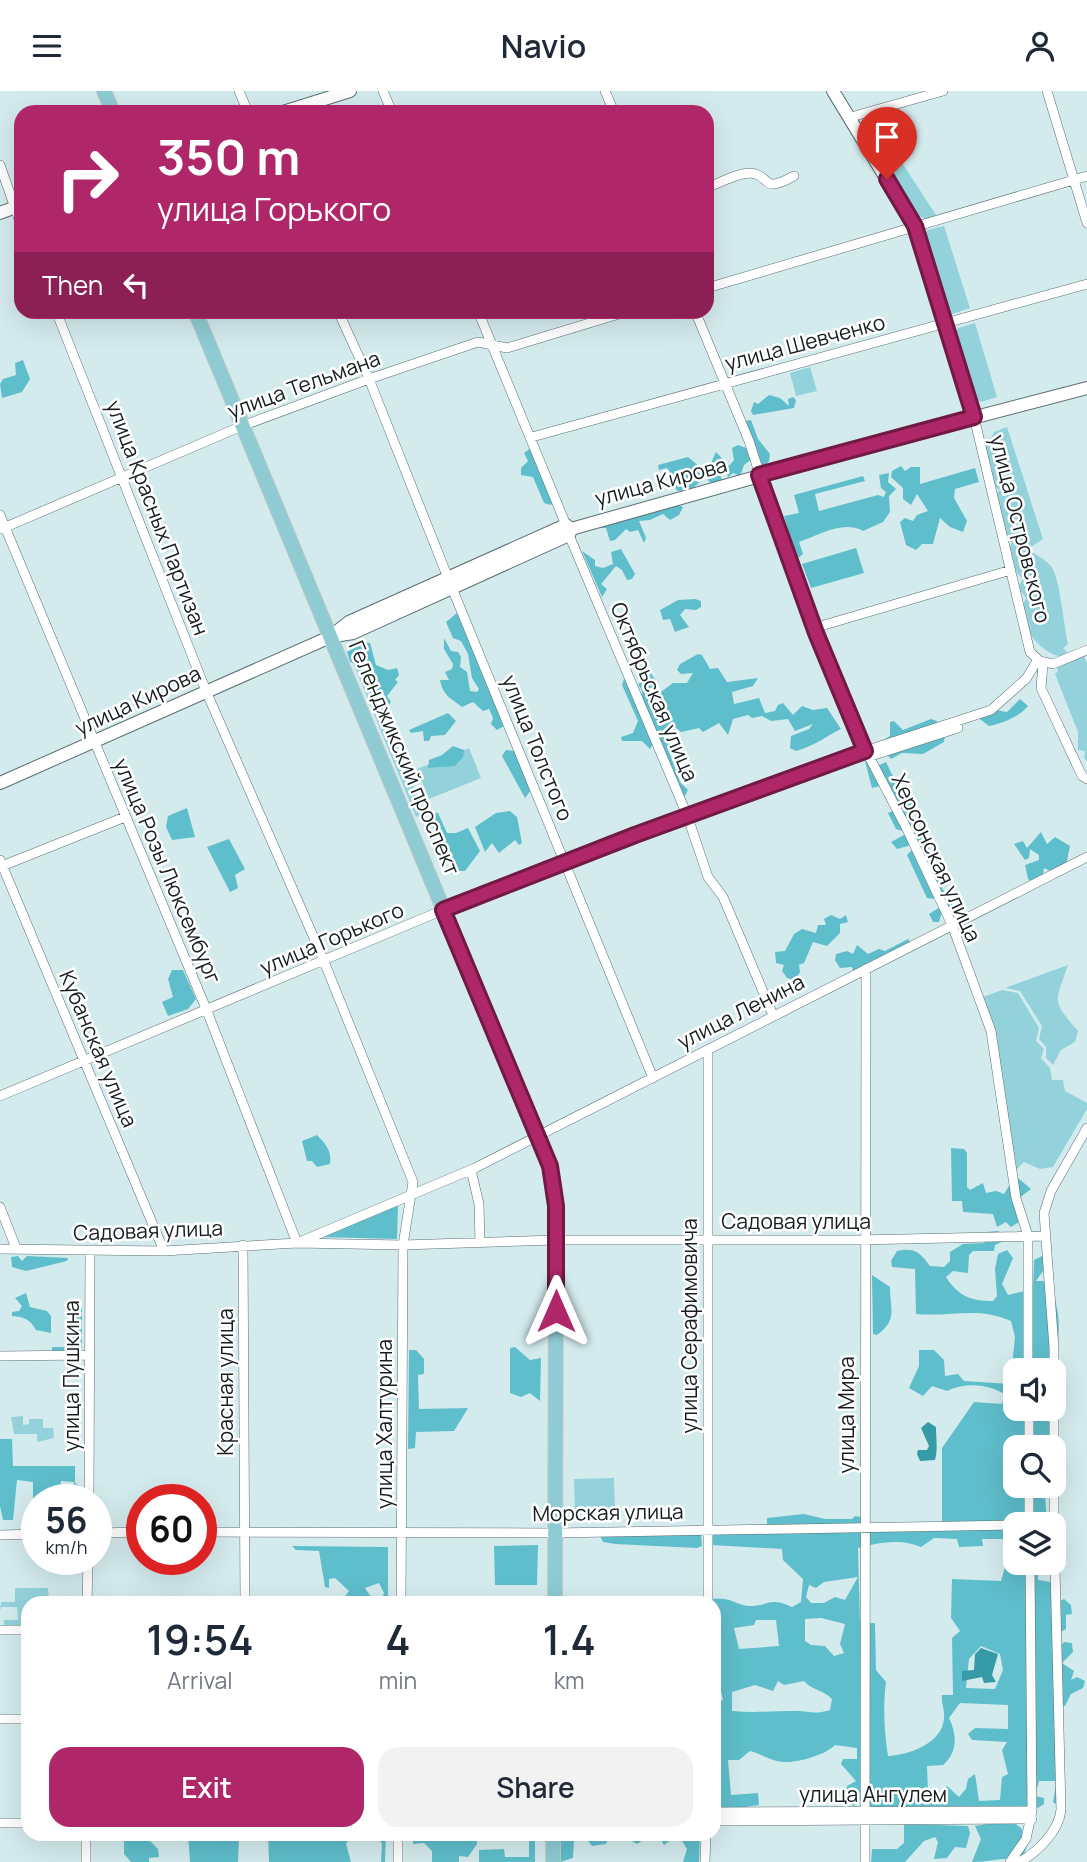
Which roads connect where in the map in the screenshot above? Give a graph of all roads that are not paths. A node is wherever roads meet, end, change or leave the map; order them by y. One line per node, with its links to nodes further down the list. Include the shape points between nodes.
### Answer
1 (349, 91): 5 (main road)
2 (833, 91): 6 (main road, улица Островского)
3 (943, 91): 6 (street)
4 (1047, 91): 10 (street)
5 (305, 105)
6 (850, 117): 14 (main road, улица Островского)
7 (0, 165): 12 (street)
8 (794, 176): 11 (street, via 776,186 746,173)
9 (1087, 176): 10 (street)
10 (1074, 179): 13 (street); 14 (street)
11 (714, 185)
12 (14, 197)
13 (1087, 223)
14 (915, 226): 16 (street); 23 (main road, улица Островского)
15 (1087, 284): 23 (street, улица Шевченко)
16 (714, 286)
17 (59, 319): 32 (street, улица Красных Партизан)
18 (198, 319): 29 (main road, Геленджикский проспект)
19 (342, 319): 25 (street, улица Толстого)
20 (481, 319): 24 (street, Октябрьская улица)
21 (603, 319): 24 (street, улица Тельмана, via 508,348)
22 (698, 319): 26 (street, Херсонская улица)
23 (946, 323): 26 (street, улица Шевченко); 28 (main road, улица Островского)
24 (492, 346): 25 (street, улица Тельмана, via 478,342); 30 (street, Октябрьская улица)
25 (369, 379): 29 (street, улица Тельмана); 37 (street, улица Толстого)
26 (726, 383): 30 (street, улица Шевченко); 31 (street, Херсонская улица)
27 (1087, 389): 28 (main road, улица Кирова)
28 (974, 417): 31 (main road, улица Кирова); 36 (street, улица Островского)
29 (242, 426): 32 (street, улица Тельмана); 39 (main road, Геленджикский проспект)
30 (532, 437): 35 (street, Октябрьская улица)
31 (759, 475): 35 (main road, улица Кирова); 38 (street, Херсонская улица)
32 (123, 476): 34 (street, улица Тельмана); 42 (street, улица Красных Партизан)
33 (0, 515): 34 (street, улица Розы Люксембург)
34 (2, 528): 43 (street, улица Розы Люксембург)
35 (569, 529): 37 (main road, улица Кирова); 47 (street, Октябрьская улица)
36 (1011, 570): 38 (street); 41 (street, улица Островского, via 1030,652)
37 (450, 583): 39 (main road, улица Кирова, via 354,633); 51 (street, улица Толстого)
38 (814, 628): 44 (street, Херсонская улица)
39 (331, 636): 42 (main road, улица Кирова); 52 (main road, Геленджикский проспект)
40 (1087, 650): 41 (street, via 1053,664)
41 (1041, 661): 44 (street, улица Горького, via 991,710); 45 (street, улица Островского, via 1041,688 1049,710)
42 (206, 691): 43 (main road, улица Кирова); 54 (street, улица Красных Партизан)
43 (94, 742): 46 (main road, улица Кирова); 48 (street, улица Розы Люксембург)
44 (867, 754): 47 (street, улица Горького); 53 (street, Херсонская улица)
45 (1087, 779)
46 (0, 783)
47 (687, 815): 51 (street, улица Горького); 57 (street, Октябрьская улица, via 708,877 723,897)
48 (125, 817): 50 (street); 56 (street, улица Розы Люксембург)
49 (1087, 857): 53 (street, улица Ленина)
50 (1, 863): 59 (street, Кубанская улица)
51 (564, 863): 52 (street, улица Горького); 60 (street, улица Толстого)
52 (443, 910): 54 (street, улица Горького); 63 (main road, Геленджикский проспект)
53 (952, 925): 55 (street, улица Ленина); 68 (street, Херсонская улица, via 996,1047 1016,1198)
54 (324, 962): 56 (street, улица Горького); 65 (street, улица Красных Партизан, via 413,1182)
55 (866, 969): 57 (street, улица Ленина); 71 (street, улица Мира)
56 (207, 1011): 59 (street, улица Горького); 72 (street, улица Розы Люксембург)
57 (771, 1012): 58 (street, улица Ленина)
58 (708, 1050): 60 (street, улица Ленина); 70 (street, улица Серафимовича)
59 (85, 1062): 61 (street, улица Горького); 78 (street, Кубанская улица)
60 (653, 1078): 63 (street, улица Ленина)
61 (0, 1096)
62 (1087, 1128): 67 (street, via 1051,1191)
63 (537, 1138): 64 (street, улица Ленина); 69 (main road, Геленджикский проспект, via 553,1178)
64 (471, 1170): 65 (street, улица Ленина); 73 (street, via 479,1204)
65 (411, 1195): 72 (street, Садовая улица); 75 (street, улица Красных Партизан)
66 (0, 1207): 76 (street)
67 (1044, 1235): 68 (street, Садовая улица); 84 (street, via 1054,1348)
68 (1028, 1236): 71 (street, Садовая улица); 82 (street, Херсонская улица)
69 (556, 1240): 70 (street, Садовая улица); 73 (street, Садовая улица); 91 (main road, Геленджикский проспект)
70 (707, 1240): 71 (street, Садовая улица); 86 (street, улица Серафимовича)
71 (866, 1240): 87 (street, улица Мира)
72 (297, 1243): 74 (street, Садовая улица); 75 (street, Садовая улица)
73 (480, 1243): 75 (street, Садовая улица)
74 (243, 1245): 78 (street, Садовая улица); 89 (street, Красная улица)
75 (403, 1245): 90 (street, улица Халтурина)
76 (16, 1248): 77 (street, Садовая улица); 79 (street, Садовая улица)
77 (0, 1249)
78 (164, 1251): 79 (street, Садовая улица)
79 (90, 1252): 80 (street, улица Пушкина)
80 (90, 1355): 81 (street); 83 (street, улица Пушкина)
81 (0, 1356)
82 (1028, 1358)
83 (89, 1484)
84 (1054, 1512)
85 (1003, 1525): 87 (street, Морская улица)
86 (708, 1528): 87 (street, Морская улица); 91 (street, Морская улица); 101 (street, улица Серафимовича)
87 (864, 1528): 108 (street, улица Мира)
88 (217, 1532): 89 (street, Морская улица)
89 (245, 1532): 90 (street, Морская улица); 98 (street, Красная улица)
90 (402, 1532): 91 (street, Морская улица); 99 (street, улица Халтурина)
91 (555, 1533): 100 (main road, Геленджикский проспект)
92 (21, 1534): 93 (street)
93 (0, 1535)
94 (88, 1575): 97 (street)
95 (1030, 1575): 107 (street)
96 (1056, 1575): 122 (street, via 1061,1818 1035,1854)
97 (87, 1596)
98 (245, 1596)
99 (401, 1596)
100 (555, 1596)
101 (708, 1596)
102 (0, 1630): 103 (street)
103 (21, 1630)
104 (0, 1719): 105 (street)
105 (21, 1719)
106 (721, 1812): 108 (street, улица Ангулем)
107 (1032, 1815): 108 (street, улица Ангулем); 121 (street, via 1026,1839)
108 (865, 1817): 109 (street, улица Ангулем); 120 (street, улица Мира)
109 (721, 1821)
110 (0, 1823): 111 (street)
111 (21, 1823)
112 (86, 1841): 116 (street)
113 (398, 1841): 117 (street)
114 (553, 1841): 118 (main road)
115 (706, 1841): 119 (street)
116 (86, 1862)
117 (398, 1862)
118 (553, 1862)
119 (705, 1862)
120 (865, 1862)
121 (1010, 1862)
122 (1019, 1862)

